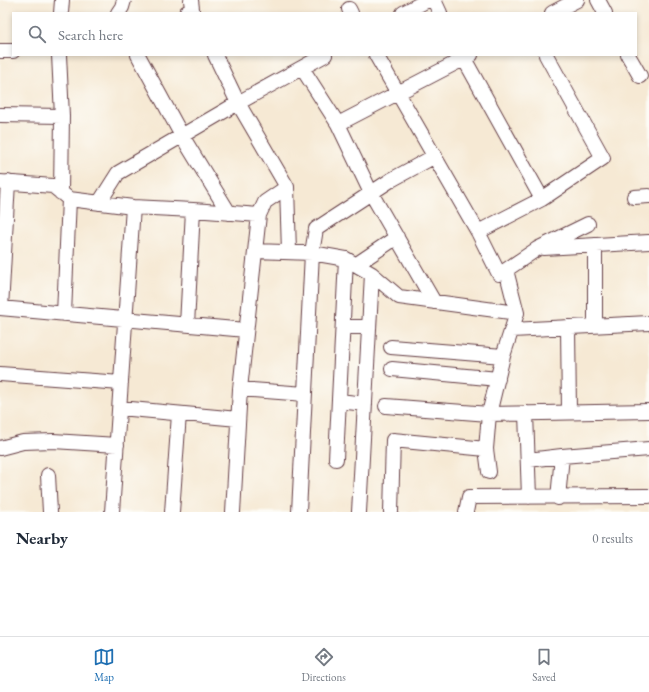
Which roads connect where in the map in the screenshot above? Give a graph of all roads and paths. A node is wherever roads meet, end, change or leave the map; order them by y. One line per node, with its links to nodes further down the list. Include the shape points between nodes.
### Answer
1 (62, 0): 7 (street)
2 (124, 0): 8 (street)
3 (428, 0): 9 (street)
4 (434, 0): 10 (street)
5 (598, 0): 12 (street)
6 (570, 1): 11 (street)
7 (61, 12)
8 (119, 12)
9 (405, 12)
10 (440, 12)
11 (554, 12)
12 (604, 12)
13 (0, 51): 14 (street)
14 (12, 51)
15 (58, 56): 28 (street)
16 (139, 56): 30 (street)
17 (214, 56): 26 (street)
18 (323, 56): 23 (street)
19 (377, 56): 25 (street)
20 (465, 56): 25 (street); 38 (street)
21 (547, 56): 38 (street, via 603,158)
22 (629, 56): 24 (street)
23 (302, 68): 26 (street); 29 (street)
24 (640, 76)
25 (398, 93): 29 (street); 31 (street)
26 (238, 103): 30 (street); 33 (street)
27 (0, 115): 28 (street)
28 (62, 116): 35 (street)
29 (338, 124): 34 (street)
30 (182, 136): 39 (street, via 118,173); 42 (street)
31 (435, 156): 34 (street); 45 (street)
32 (4, 182): 35 (street, via 53,186); 57 (street)
33 (287, 187): 43 (street, via 265,202); 51 (street)
34 (371, 193): 46 (street); 52 (street, via 316,229)
35 (65, 196): 39 (street); 59 (street)
36 (649, 196): 37 (street)
37 (634, 197)
38 (542, 199): 45 (street)
39 (99, 202): 40 (street)
40 (133, 207): 41 (street); 60 (street)
41 (193, 210): 42 (street); 62 (street)
42 (229, 213): 43 (street)
43 (259, 215): 50 (street)
44 (588, 224): 49 (street)
45 (478, 232): 54 (street, via 499,274)
46 (397, 237): 53 (street); 56 (street)
47 (649, 242): 48 (street)
48 (595, 245): 49 (street); 63 (street)
49 (537, 249): 54 (street)
50 (255, 251): 51 (street); 67 (street)
51 (289, 252): 52 (street)
52 (312, 253): 53 (street); 76 (street)
53 (351, 261): 55 (street); 64 (street)
54 (506, 270): 58 (street)
55 (372, 274): 56 (street, via 399,297); 65 (street)
56 (434, 302): 58 (street)
57 (0, 308): 59 (street)
58 (517, 313): 68 (street)
59 (64, 314): 60 (street)
60 (126, 319): 62 (street); 74 (street)
61 (649, 323): 63 (street)
62 (187, 325): 67 (street)
63 (595, 326): 66 (street)
64 (343, 327): 65 (street); 77 (street)
65 (369, 327): 78 (street)
66 (568, 327): 68 (street); 82 (street)
67 (246, 330): 75 (street)
68 (512, 330): 70 (street)
69 (391, 347): 70 (street)
70 (503, 356): 73 (street)
71 (392, 369): 73 (street)
72 (0, 374): 74 (street)
73 (498, 379): 85 (street)
74 (121, 384): 80 (street)
75 (240, 389): 76 (street); 86 (street)
76 (305, 394): 105 (street)
77 (339, 401): 78 (street); 94 (street)
78 (365, 404): 106 (street)
79 (386, 406): 85 (street)
80 (120, 408): 84 (street); 89 (street)
81 (649, 411): 82 (street)
82 (569, 412): 83 (street)
83 (526, 413): 85 (street); 95 (street)
84 (179, 414): 86 (street); 103 (street)
85 (489, 414): 91 (street)
86 (238, 419): 104 (street)
87 (0, 438): 88 (street)
88 (23, 442): 89 (street); 90 (street)
89 (117, 445): 102 (street)
90 (0, 448)
91 (486, 449): 96 (street); 107 (street, via 393,440)
92 (649, 449): 93 (street)
93 (562, 456): 95 (street); 100 (street)
94 (336, 459)
95 (528, 460): 99 (street)
96 (488, 472)
97 (48, 475): 101 (street)
98 (649, 496): 100 (street)
99 (529, 498): 100 (street); 108 (street, via 468,497)
100 (558, 498)
101 (50, 512)
102 (112, 512)
103 (172, 512)
104 (233, 512)
105 (299, 512)
106 (359, 512)
107 (391, 512)
108 (466, 512)

